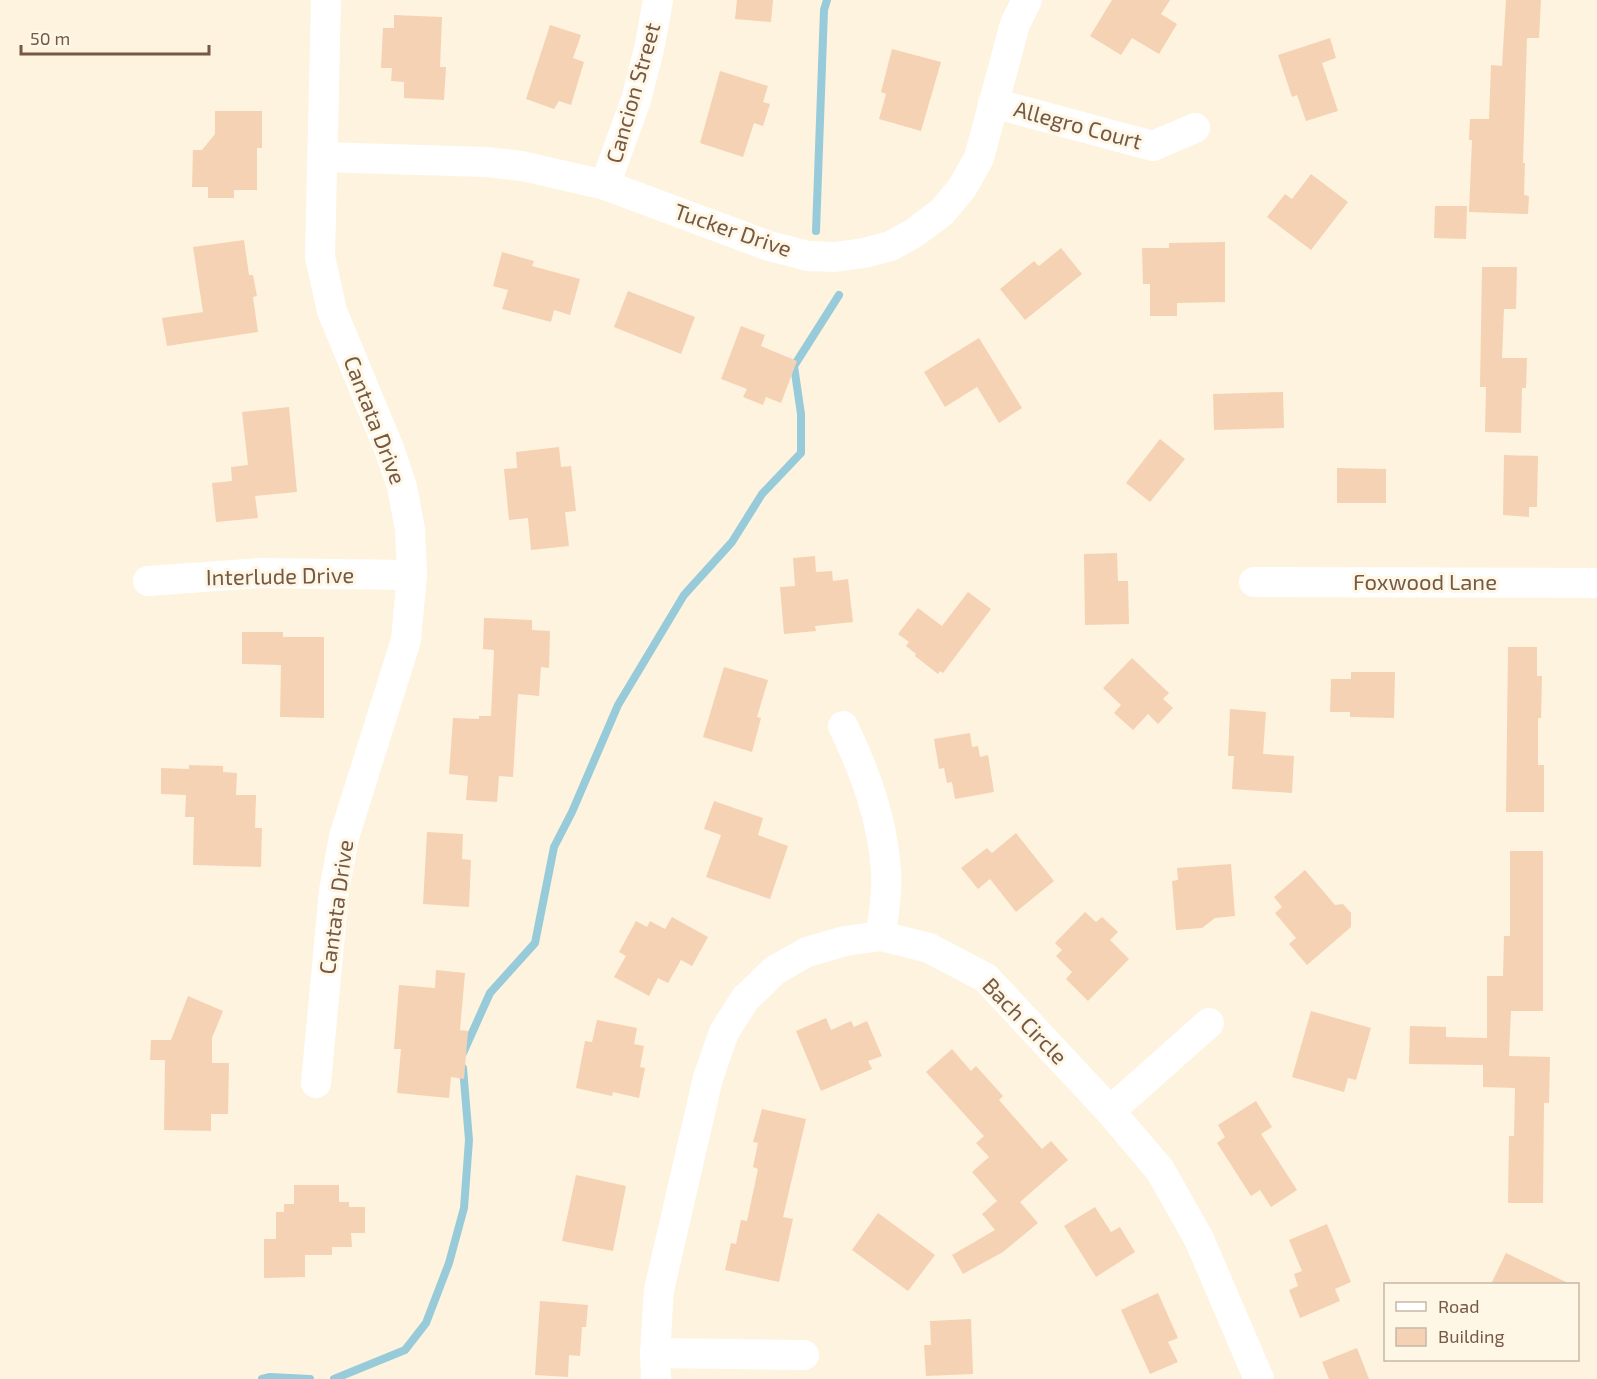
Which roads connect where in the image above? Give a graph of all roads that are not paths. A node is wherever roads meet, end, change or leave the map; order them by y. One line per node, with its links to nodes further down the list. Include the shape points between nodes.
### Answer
1 (326, 0): 6 (street, Cantata Drive)
2 (658, 0): 7 (street, Cancion Street, via 641,82)
3 (1027, 0): 4 (street, Tucker Drive, via 1015,24)
4 (993, 103): 5 (street, Allegro Court, via 1153,146); 7 (street, Tucker Drive, via 979,158 942,212 891,246 864,254 808,256 769,246)
5 (1195, 128)
6 (323, 157): 7 (street, Tucker Drive, via 494,163); 8 (street, Cantata Drive, via 320,256 332,311 402,487 410,529)
7 (605, 185)
8 (412, 575): 9 (street, Interlude Drive, via 260,573); 15 (street, Cantata Drive, via 406,640 344,837 334,891)
9 (148, 581)
10 (1254, 582): 11 (street, Foxwood Lane)
11 (1597, 583)
12 (843, 726): 13 (street, via 861,765 881,828 886,873)
13 (881, 936): 16 (street, Bach Circle, via 929,948 986,978); 18 (street, Bach Circle, via 807,952 775,970 745,999 724,1032 708,1078 659,1290)
14 (1209, 1023): 16 (street)
15 (316, 1083)
16 (1110, 1111): 19 (street, Bach Circle, via 1160,1170 1199,1239)
17 (804, 1355): 18 (street)
18 (656, 1366)
19 (1259, 1379)

